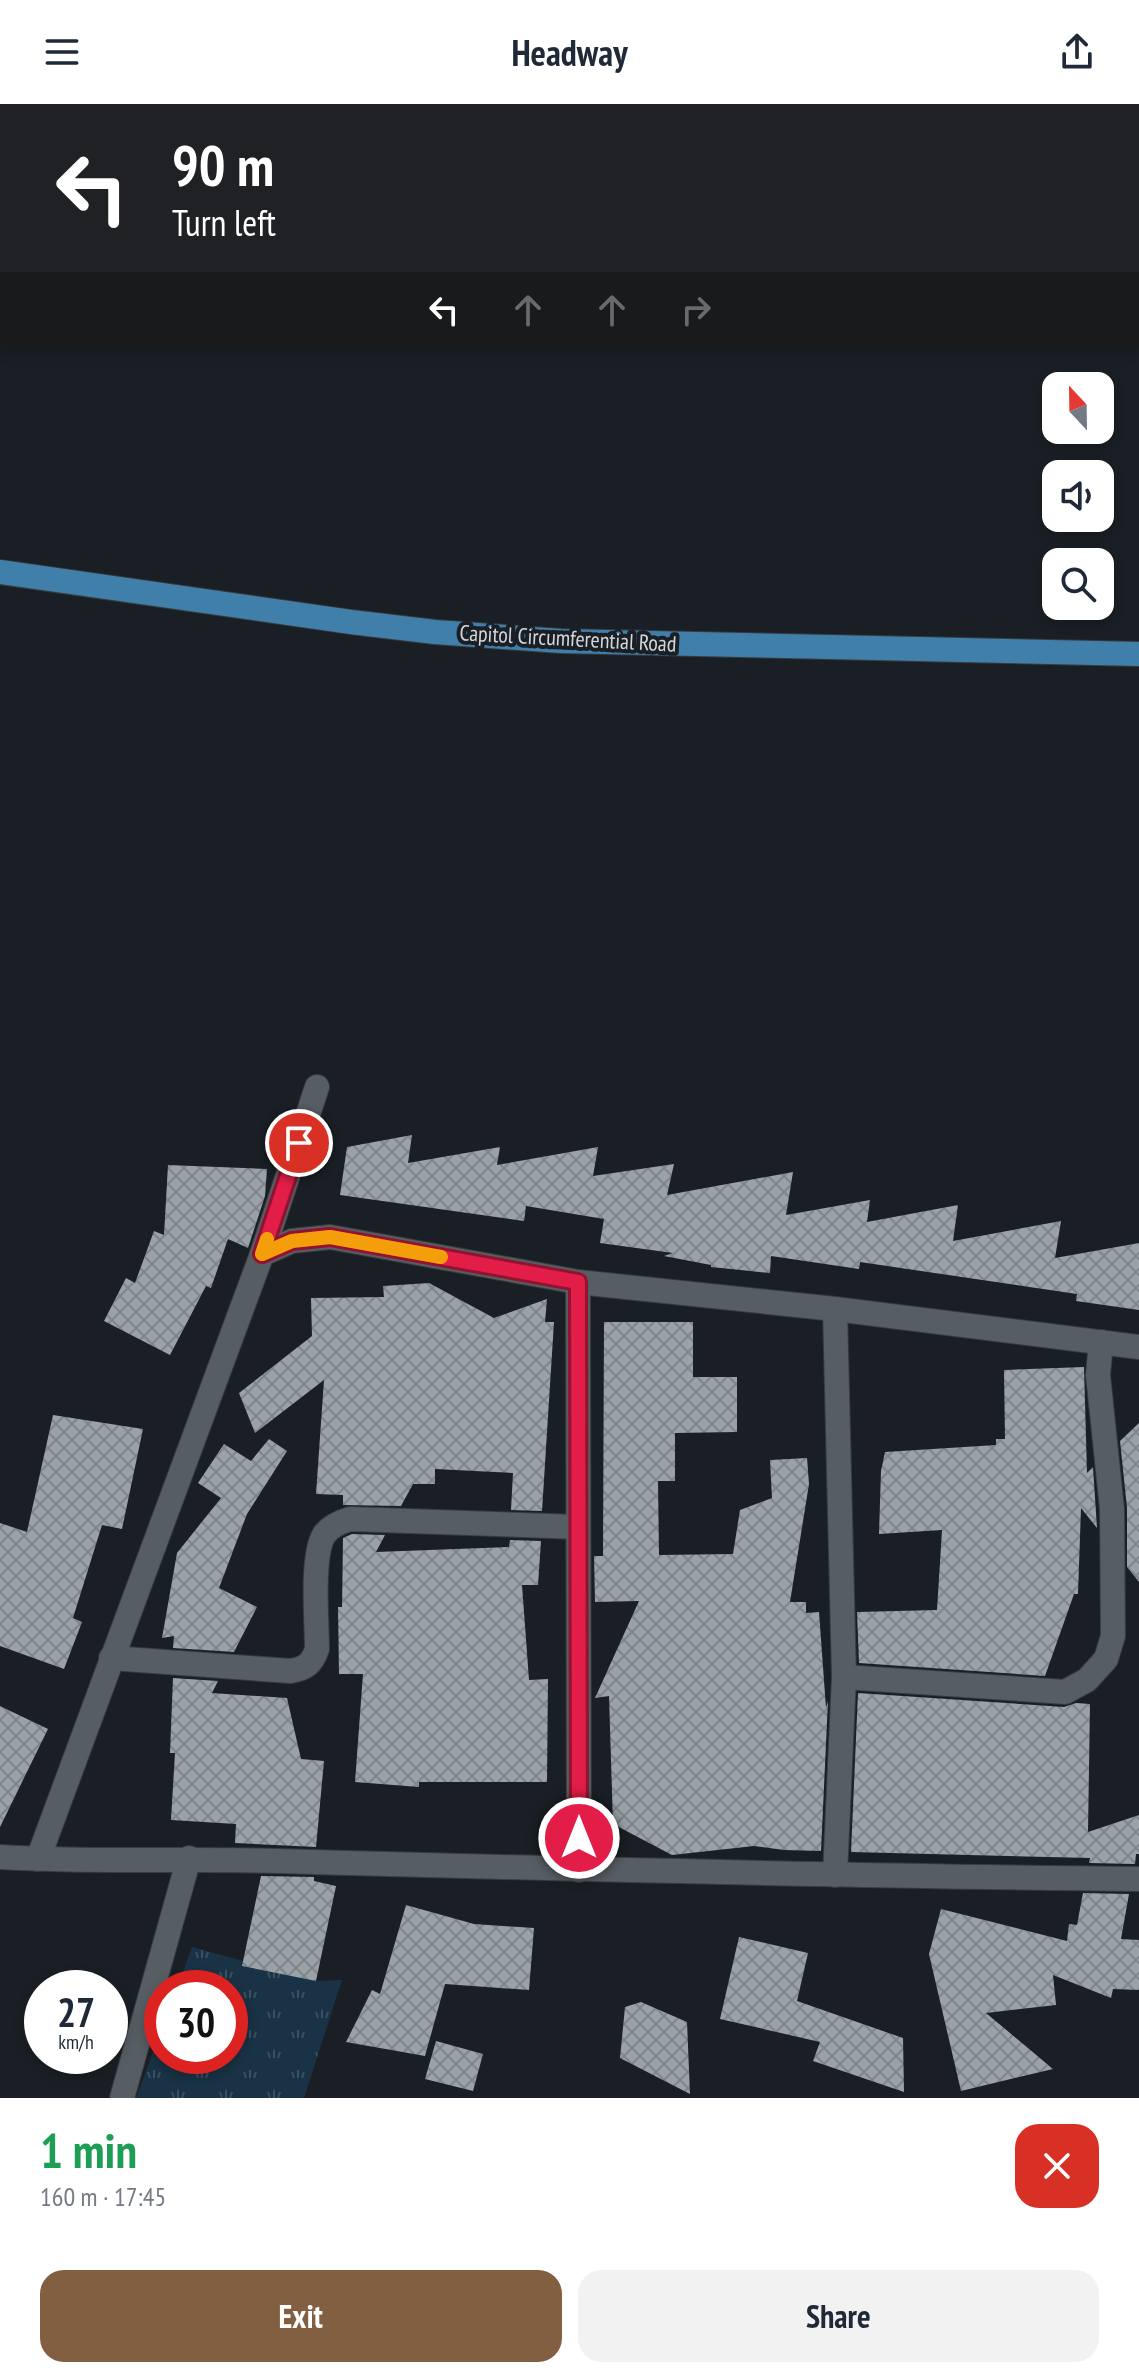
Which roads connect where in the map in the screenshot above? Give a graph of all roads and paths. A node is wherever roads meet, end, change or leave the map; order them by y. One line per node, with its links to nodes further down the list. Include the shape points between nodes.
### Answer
1 (0, 572): 2 (main road, Capitol Circumferential Road, via 435,632 561,641)
2 (1139, 654)
3 (317, 1087): 4 (street)
4 (262, 1254): 5 (street, via 292,1241 330,1237); 10 (street)
5 (578, 1282): 6 (street); 9 (street)
6 (835, 1309): 7 (street); 11 (street)
7 (1101, 1342): 8 (street); 11 (street, via 1098,1375 1112,1509 1113,1636 1106,1659 1087,1680 1065,1692)
8 (1139, 1347)
9 (578, 1527): 10 (street, via 350,1519 325,1533 318,1549 317,1649 303,1669); 15 (street)
10 (111, 1658): 14 (street)
11 (844, 1677): 16 (street)
12 (0, 1857): 14 (street)
13 (189, 1858): 14 (street); 15 (street); 18 (street)
14 (38, 1859)
15 (579, 1870): 16 (street)
16 (835, 1875): 17 (street)
17 (1139, 1879)
18 (122, 2098)

